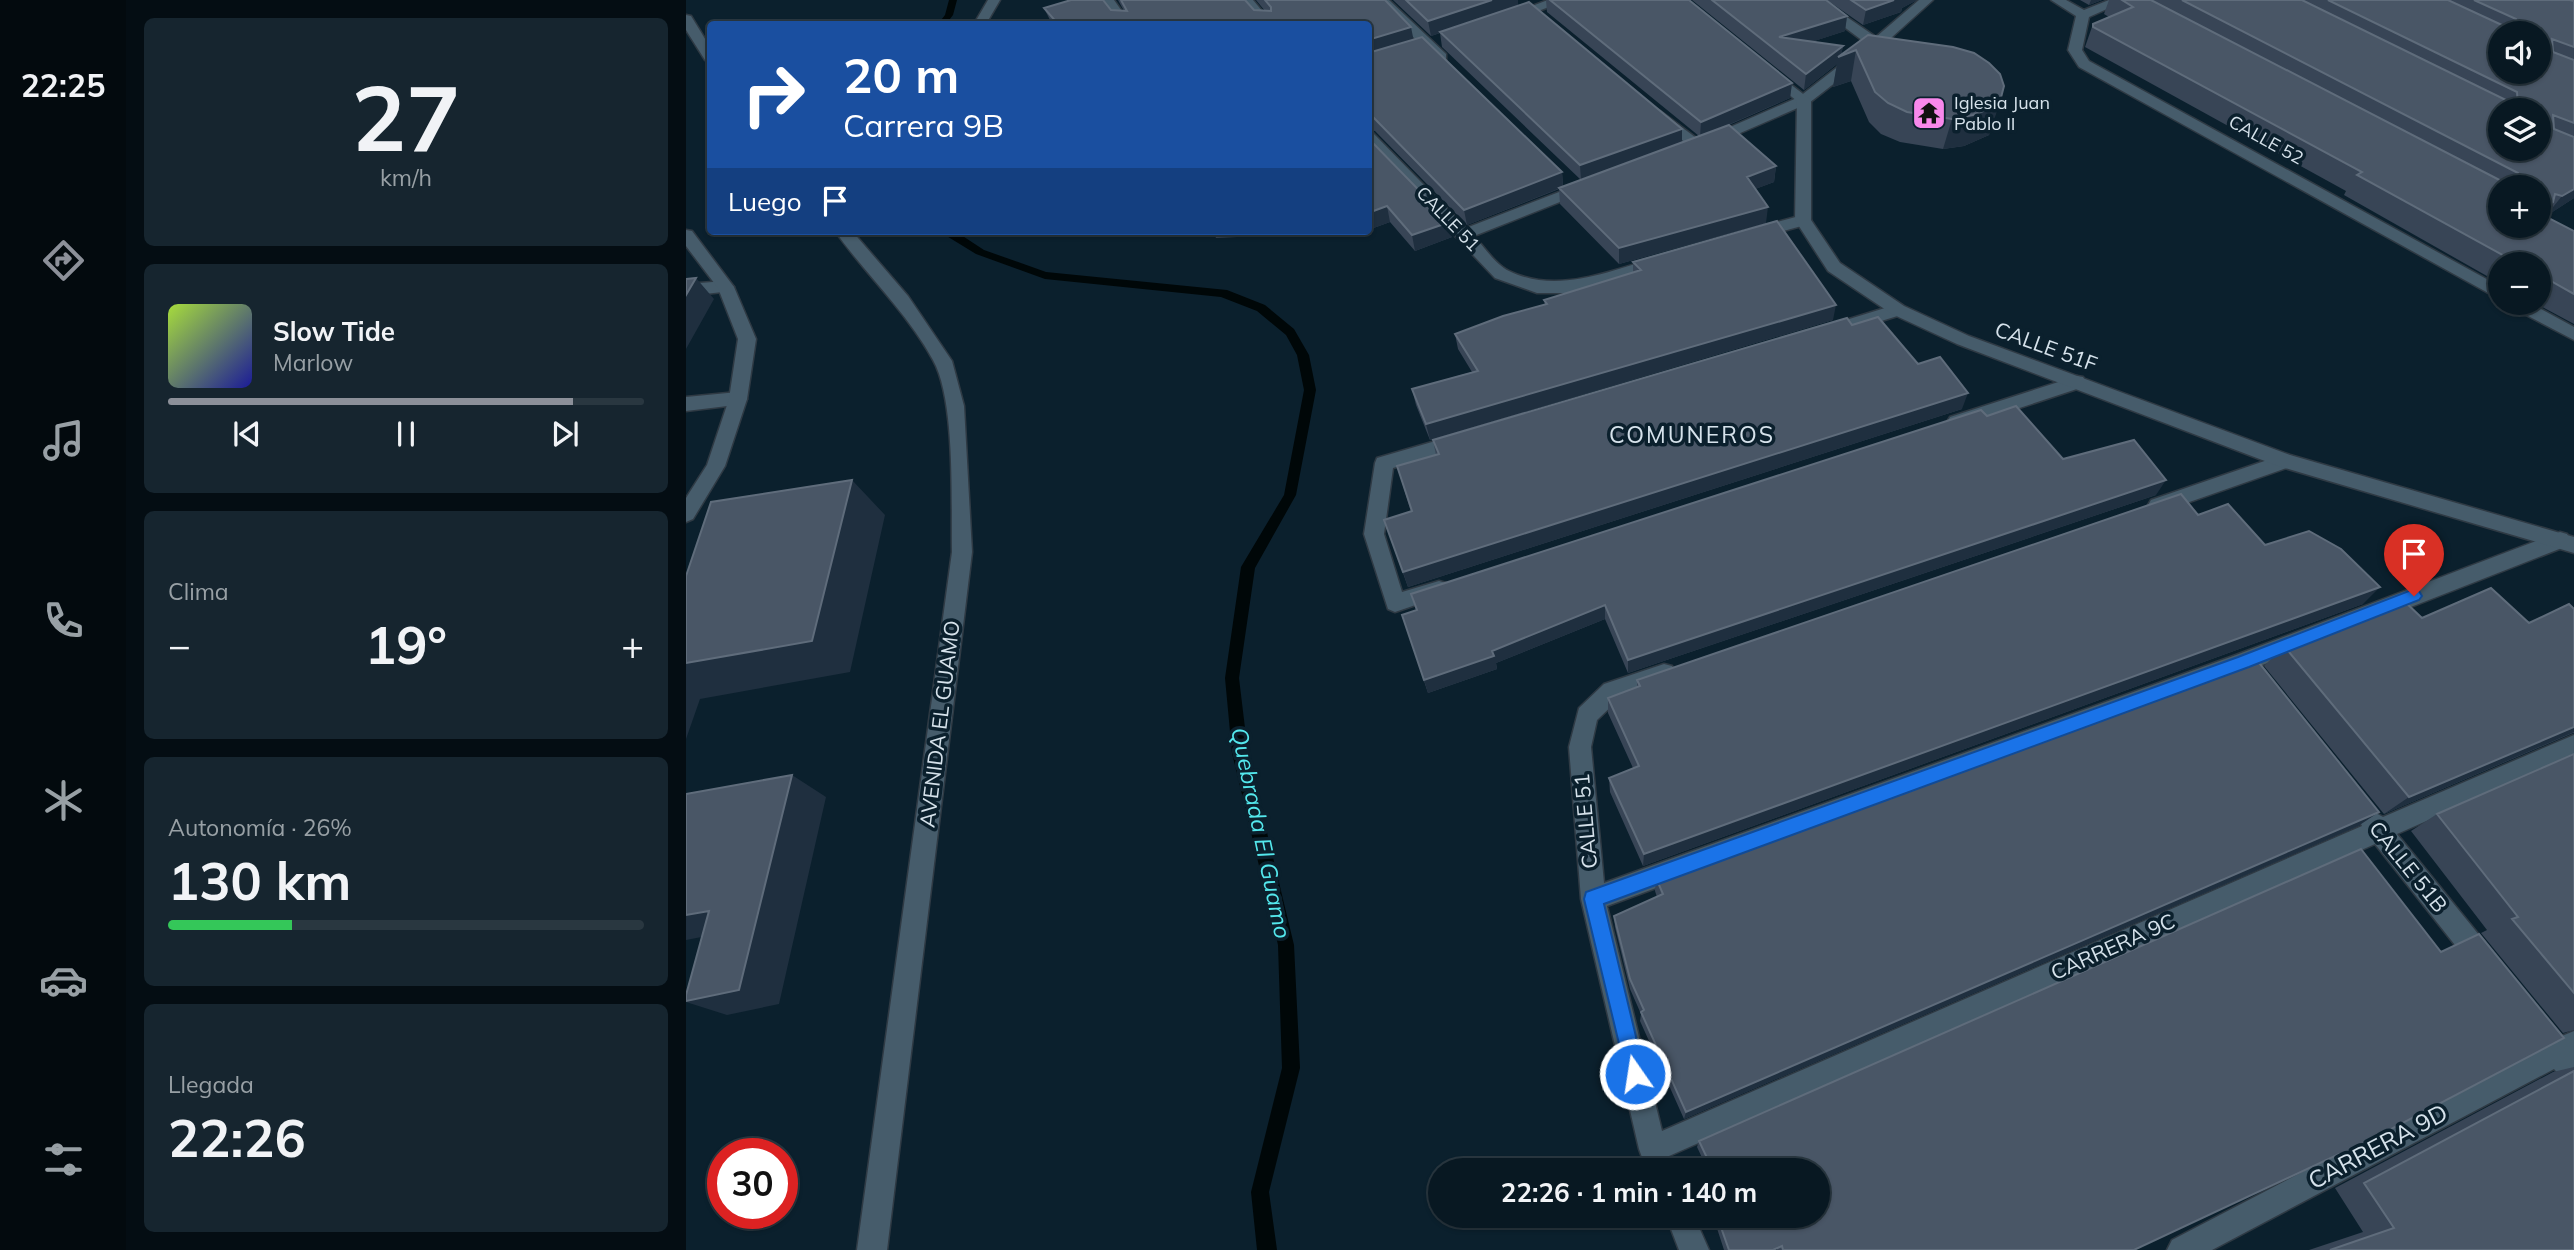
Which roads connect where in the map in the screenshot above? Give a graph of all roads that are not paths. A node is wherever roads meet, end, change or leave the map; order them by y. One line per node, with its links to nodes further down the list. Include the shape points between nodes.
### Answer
1 (993, 0): 13 (street)
2 (1246, 0): 15 (street)
3 (1382, 0): 20 (street)
4 (1561, 0): 10 (street)
5 (1814, 0): 17 (street)
6 (1927, 0): 17 (street)
7 (2057, 0): 11 (street)
8 (1108, 1): 14 (street)
9 (2124, 2): 11 (street)
10 (1532, 9): 16 (street)
11 (2083, 15): 32 (street, CALLE 52, via 2075,50 2084,64)
12 (686, 19): 18 (street)
13 (982, 21)
14 (1123, 21)
15 (1264, 21)
16 (1493, 23)
17 (1876, 44): 21 (street)
18 (707, 52)
19 (1752, 58): 21 (street)
20 (1448, 64)
21 (1804, 100): 22 (street, via 1692,148); 25 (street)
22 (1646, 103)
23 (1372, 140): 28 (street, CALLE 51)
24 (1602, 181): 28 (street, via 1573,184)
25 (1803, 220): 29 (street); 34 (street, CALLE 51F, via 1834,267)
26 (686, 235): 31 (street)
27 (846, 235): 61 (street, AVENIDA EL GUAMO, via 902,300 943,360 955,406 962,552)
28 (1463, 235): 30 (street, CALLE 51, via 1501,274 1537,287 1569,287)
29 (1738, 239)
30 (1673, 258)
31 (726, 287): 33 (street); 39 (street, via 747,339)
32 (2488, 287)
33 (686, 290)
34 (1898, 310): 37 (street); 38 (street, CALLE 51F, via 1963,340)
35 (2539, 315): 36 (street)
36 (2574, 334)
37 (1805, 338)
38 (2077, 382): 41 (street); 43 (street, CALLE 51F)
39 (738, 400): 40 (street); 45 (street, via 716,466)
40 (686, 404)
41 (1933, 429)
42 (1476, 436): 47 (street, via 1384,463 1374,534 1395,603)
43 (2285, 461): 44 (street); 46 (street, CALLE 51F)
44 (2140, 511)
45 (686, 514)
46 (2567, 542): 48 (street)
47 (1460, 582)
48 (2244, 662): 50 (street); 54 (street)
49 (1678, 668): 54 (street, CALLE 51, via 1612,691 1587,715 1580,747)
50 (2260, 683)
51 (2574, 745): 53 (street, CARRERA 9C)
52 (2362, 809): 53 (street, CALLE 51B)
53 (2379, 830): 55 (street, CALLE 51B); 59 (street, CARRERA 9C)
54 (1593, 899): 58 (street, CALLE 51)
55 (2498, 978)
56 (2523, 1010): 57 (street)
57 (2568, 1056): 63 (street, CARRERA 9D)
58 (1657, 1158)
59 (1661, 1158)
60 (1685, 1228): 62 (street)
61 (872, 1250)
62 (1694, 1250)
63 (2182, 1250)

